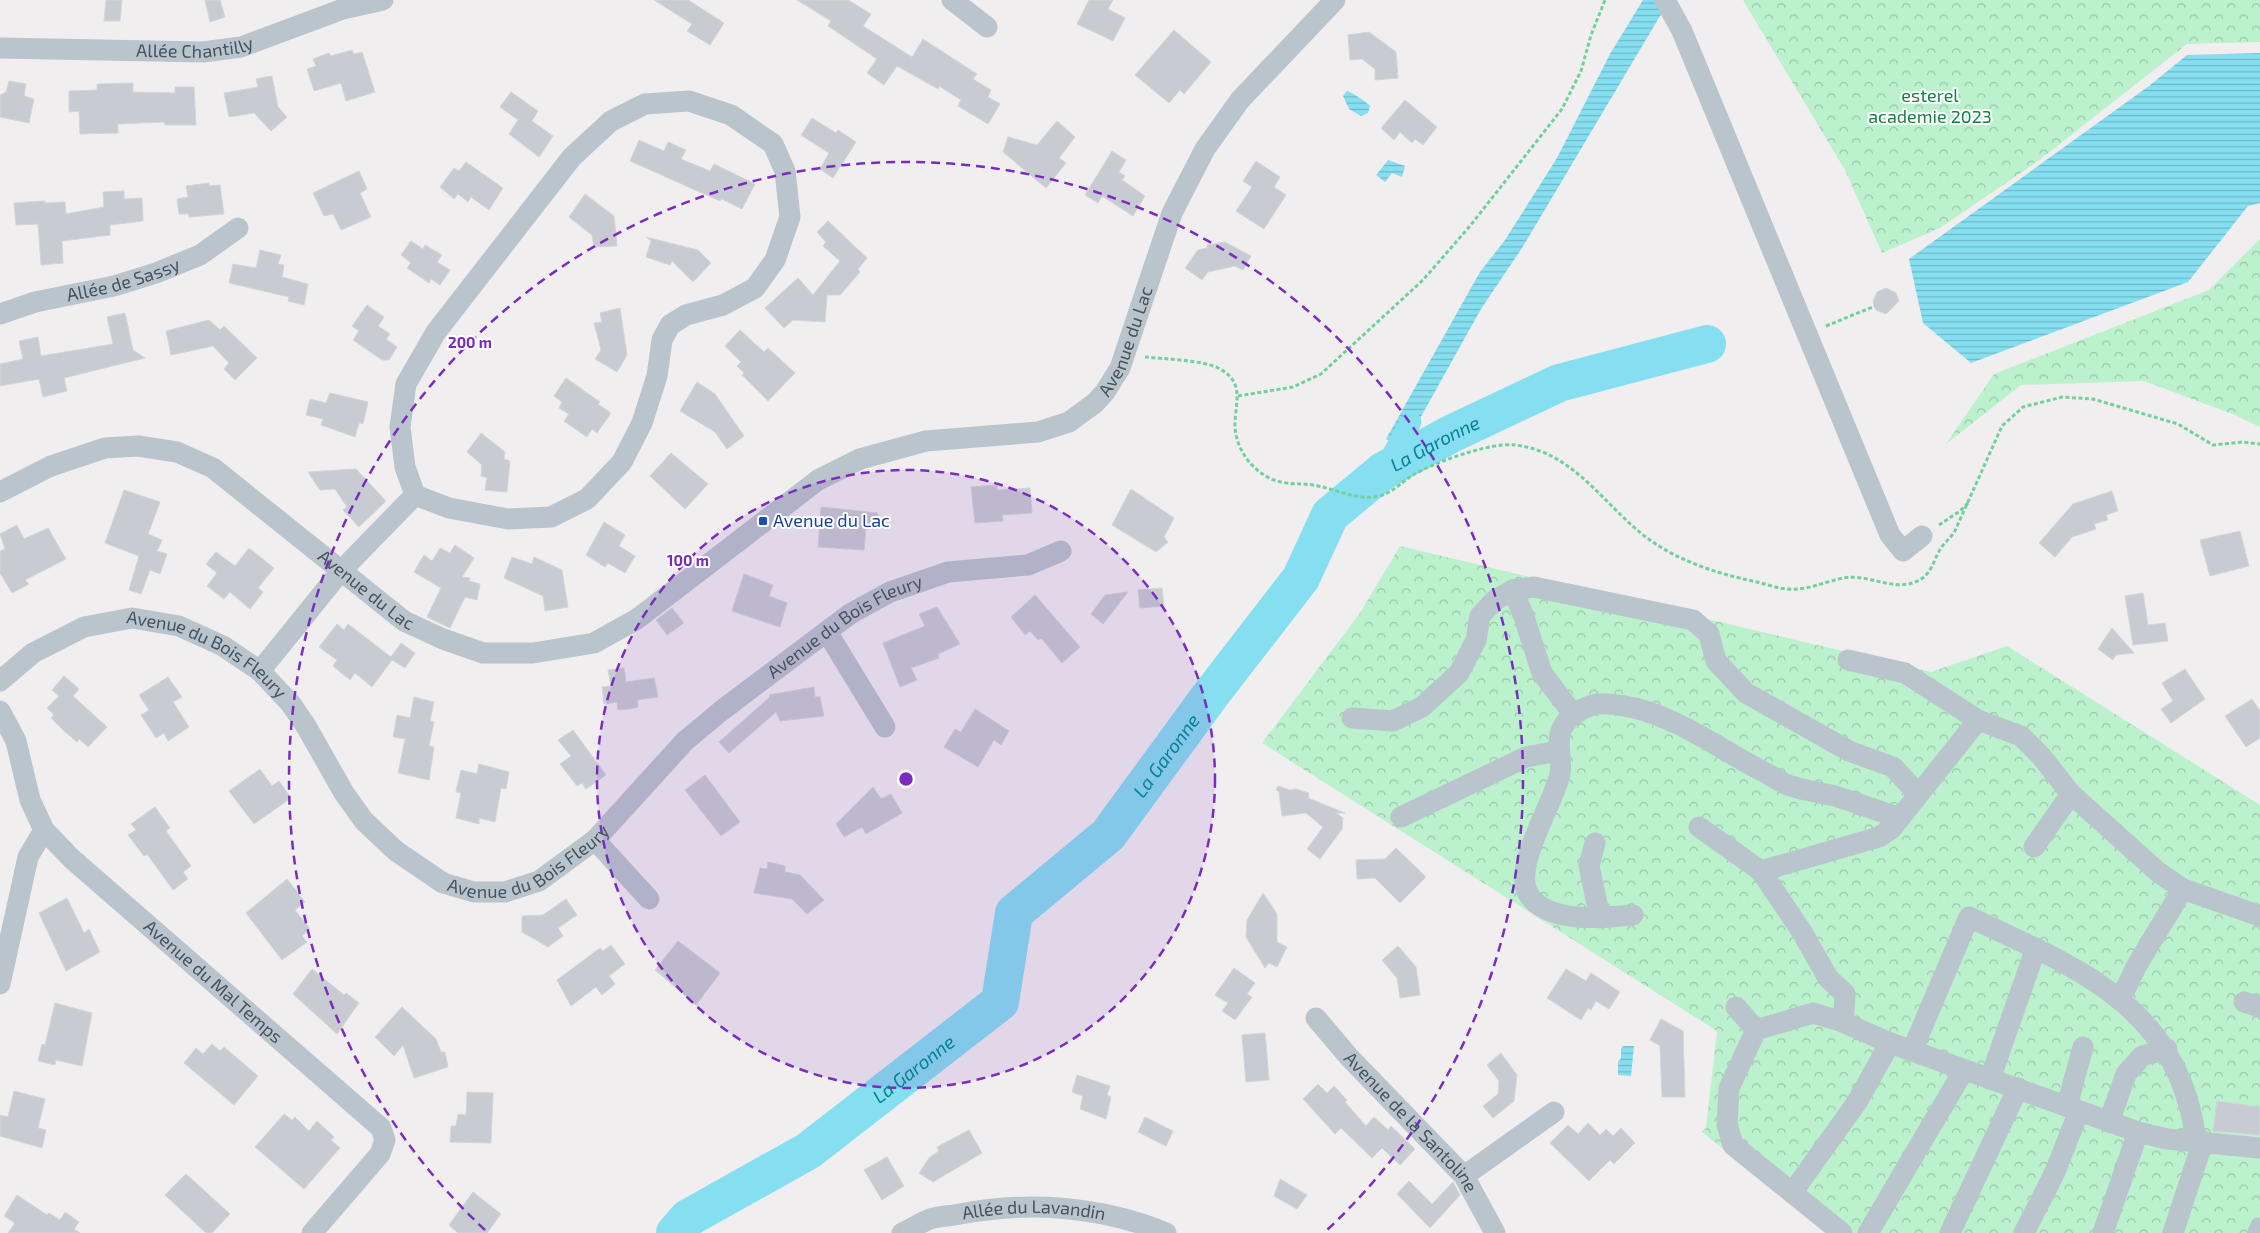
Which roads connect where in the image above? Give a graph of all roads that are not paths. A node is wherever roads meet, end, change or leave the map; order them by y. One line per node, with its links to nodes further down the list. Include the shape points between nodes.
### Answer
1 (383, 0): 6 (street, Allée Chantilly, via 343,9 241,47 203,52)
2 (952, 0): 5 (street)
3 (1335, 0): 13 (street, Avenue du Lac, via 1240,100 1205,149 1172,213 1113,380 1082,414 1038,432 926,440 860,459 818,480 637,619 594,643 533,653 483,653 404,620)
4 (1667, 5): 11 (street, via 1682,31 1890,535 1903,550)
5 (986, 27)
6 (0, 48)
7 (238, 228): 8 (street, Allée de Sassy, via 200,255 156,273 114,286 35,302)
8 (0, 314)
9 (0, 492): 13 (street, Avenue du Lac, via 51,466 105,448 138,446 177,452 213,468)
10 (415, 495): 10 (street, via 405,467 400,427 406,384 436,332 572,157 611,121 644,104 689,101 731,115 773,144 785,171 790,217 775,260 755,288 723,305 686,314 670,325 662,340 656,376 642,423 622,462 587,499 551,517 508,519 449,508); 13 (street)
11 (1922, 536)
12 (1061, 551): 15 (street, Avenue du Bois Fleury, via 1028,565 948,572 898,589 850,614)
13 (340, 572): 17 (street)
14 (1513, 590): 20 (street, via 1542,673); 21 (street, via 1495,600 1480,616 1476,640 1459,673 1422,707 1393,721); 25 (street, via 1534,587 1693,620 1709,634 1716,661 1746,693 1849,751 1893,767)
15 (827, 632): 23 (street); 31 (street, Avenue du Bois Fleury, via 685,741)
16 (1848, 660): 22 (street, via 1905,673)
17 (260, 671): 18 (street, Avenue du Bois Fleury, via 223,646 179,626 132,618 84,627 33,653); 31 (street, Avenue du Bois Fleury, via 291,704 364,822 396,851 443,883 474,892 505,892 539,881)
18 (0, 682)
19 (0, 711): 30 (street, Avenue du Mal Temps, via 16,741 30,800)
20 (1573, 714): 24 (street, via 1562,728); 28 (street, via 1597,704 1621,705 1654,713 1677,722 1728,754 1790,786 1835,796)
21 (1352, 718)
22 (1978, 720): 25 (street); 26 (street, via 2021,736)
23 (885, 727)
24 (1558, 751): 27 (street, via 1526,757); 39 (street, via 1560,773 1528,859 1524,882 1529,896 1542,906 1564,915)
25 (1918, 794): 28 (street)
26 (2071, 794): 33 (street); 35 (street, via 2158,872)
27 (1401, 817)
28 (1900, 818): 34 (street, via 1879,836)
29 (1699, 827): 34 (street)
30 (44, 830): 41 (street, via 28,857); 63 (street, Avenue du Mal Temps, via 72,859 381,1128 385,1140 380,1154)
31 (595, 840): 36 (street)
32 (1595, 843): 39 (street, via 1589,866)
33 (2034, 847)
34 (1761, 871): 45 (street, via 1828,978 1845,994)
35 (2183, 889): 38 (street); 42 (street)
36 (648, 899)
37 (1633, 915): 39 (street)
38 (2260, 916)
39 (1600, 918)
40 (2036, 948): 42 (street, via 2100,982); 50 (street, via 1969,917); 52 (street)
41 (0, 984)
42 (2120, 1000): 49 (street, via 2140,1016)
43 (1736, 1007): 46 (street)
44 (1316, 1018): 60 (street, Avenue de la Santoline, via 1349,1057)
45 (1840, 1021): 46 (street, via 1812,1013); 47 (street)
46 (1756, 1030): 61 (street, via 1729,1088 1727,1124 1733,1145)
47 (1890, 1044): 50 (street); 61 (street, via 1857,1102)
48 (2083, 1047): 54 (street)
49 (2167, 1049): 56 (street, via 2142,1056 2126,1074); 58 (street, via 2192,1113)
50 (1912, 1051): 51 (street)
51 (1964, 1070): 52 (street); 68 (street)
52 (1990, 1078): 53 (street)
53 (2018, 1088): 54 (street); 69 (street)
54 (2073, 1108): 56 (street); 70 (street, via 2055,1172)
55 (1554, 1112): 60 (street)
56 (2109, 1122): 57 (street)
57 (2138, 1132): 58 (street, via 2167,1139); 71 (street)
58 (2199, 1141): 59 (street); 72 (street)
59 (2260, 1148)
60 (1464, 1176): 66 (street, Avenue de la Santoline)
61 (1792, 1193): 67 (street)
62 (2260, 1228): 73 (street)
63 (312, 1233)
64 (902, 1233): 65 (street, Allée du Lavandin, via 930,1219 991,1208 1060,1208 1104,1213)
65 (1166, 1233)
66 (1495, 1233)
67 (1842, 1233)
68 (1868, 1233)
69 (1950, 1233)
70 (2024, 1233)
71 (2103, 1233)
72 (2173, 1233)
73 (2258, 1233)

